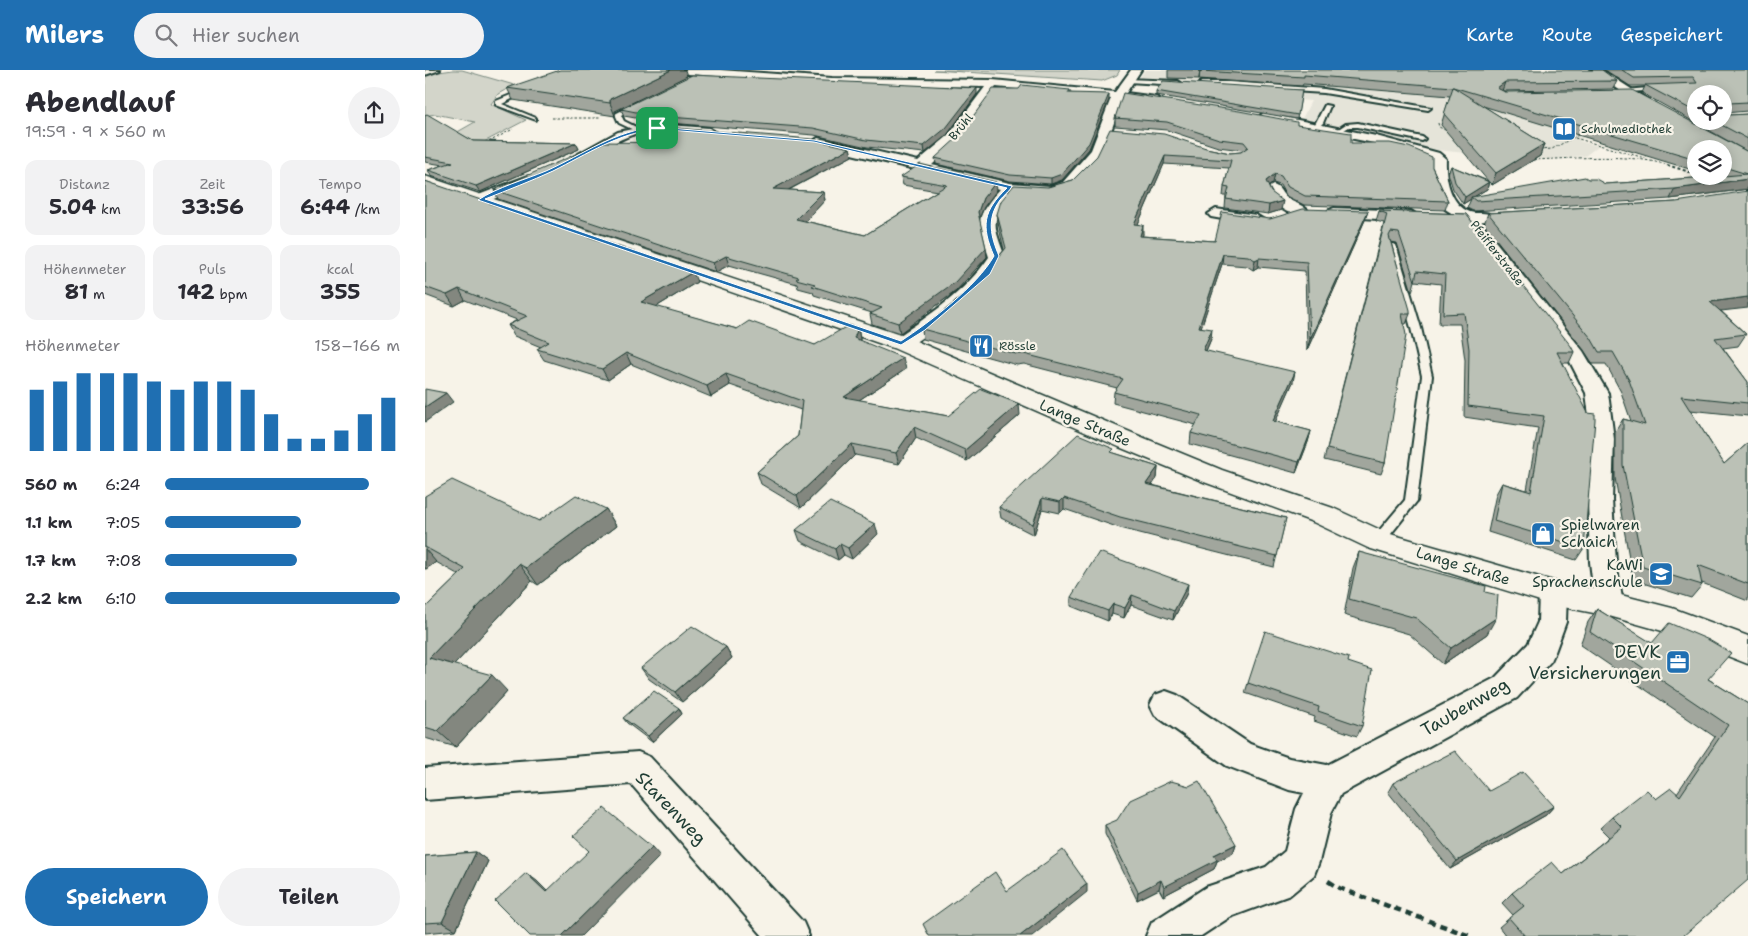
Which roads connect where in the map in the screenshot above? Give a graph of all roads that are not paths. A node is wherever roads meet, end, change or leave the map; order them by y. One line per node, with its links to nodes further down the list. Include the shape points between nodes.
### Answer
1 (435, 70): 5 (street)
2 (675, 70): 7 (street, via 697,75 833,81)
3 (1136, 70): 6 (street)
4 (1595, 70): 12 (street)
5 (425, 72)
6 (1128, 80): 8 (lane); 13 (street)
7 (993, 83): 13 (street); 31 (street, Brühl, via 964,126 934,159)
8 (1187, 83)
9 (1197, 84): 18 (lane, via 1324,91)
10 (535, 87): 21 (lane, via 498,102)
11 (1663, 89): 12 (lane)
12 (1630, 92): 14 (street); 19 (street)
13 (1119, 94): 16 (street); 24 (street)
14 (1608, 95)
15 (643, 102): 23 (lane, via 618,114 621,122)
16 (1174, 102)
17 (1327, 106): 22 (lane)
18 (1427, 108)
19 (1667, 115)
20 (1255, 116): 22 (street)
21 (534, 118)
22 (1315, 127): 26 (street)
23 (638, 130): 27 (street, via 657,128); 30 (street, via 620,135)
24 (1105, 131): 25 (street); 34 (street, via 1097,151 1068,185 1052,190)
25 (1123, 132)
26 (1337, 132): 28 (lane, via 1348,125 1358,125); 42 (street, via 1424,152 1439,159 1438,175 1443,191 1453,209)
27 (726, 134)
28 (1422, 139)
29 (804, 140): 31 (street)
30 (564, 164)
31 (922, 165): 34 (street)
32 (542, 174): 36 (street)
33 (425, 181): 36 (street, Lange Straße)
34 (1010, 187): 44 (street, via 988,217 989,238 997,256 988,272 923,329)
35 (1273, 190): 37 (street, via 1287,206)
36 (481, 200): 44 (street, Lange Straße)
37 (1300, 211): 38 (street, via 1275,220); 39 (street)
38 (1216, 214)
39 (1425, 217)
40 (1498, 217): 42 (street, Pfeifferstraße)
41 (1443, 218): 42 (street)
42 (1469, 218): 47 (street, Pfeifferstraße, via 1576,355 1597,393 1603,439 1600,500 1603,562)
43 (1392, 245): 45 (lane, via 1427,376 1411,501)
44 (901, 343): 45 (street, Lange Straße, via 1128,441 1213,476 1323,515)
45 (1378, 541): 46 (street, Lange Straße)
46 (1553, 593): 47 (street, Lange Straße); 50 (street, Taubenweg, via 1552,622 1540,652 1506,688)
47 (1609, 604): 48 (street, Lange Straße, via 1672,621)
48 (1748, 650)
49 (1166, 705): 50 (street, via 1239,755 1289,774)
50 (1329, 782): 53 (street, via 1314,809 1301,862 1277,882 1220,901)
51 (425, 784): 52 (street, Starenweg, via 638,768)
52 (789, 936)
53 (1166, 936)

